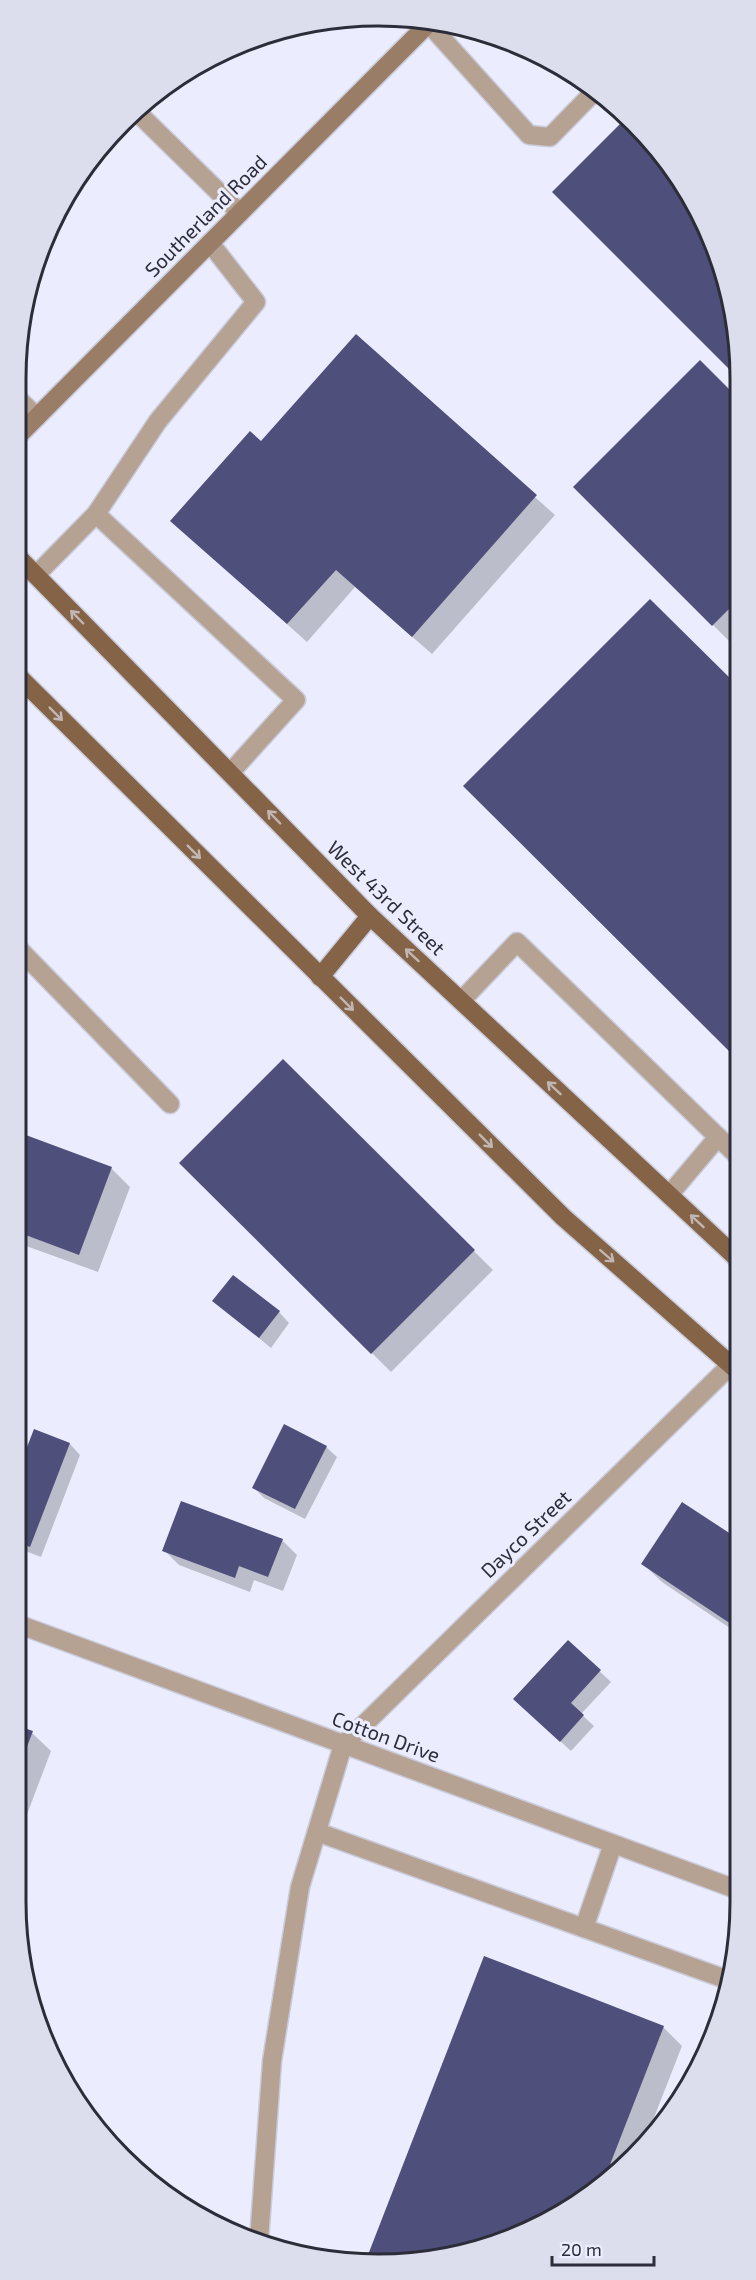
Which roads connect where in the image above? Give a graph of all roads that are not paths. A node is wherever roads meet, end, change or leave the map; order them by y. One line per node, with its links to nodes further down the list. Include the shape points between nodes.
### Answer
1 (425, 29): 5 (street, Southerland Road)
2 (434, 30): 3 (street, via 530,135 550,137)
3 (590, 96)
4 (142, 116): 5 (street)
5 (240, 213): 6 (street, Southerland Road)
6 (210, 243): 8 (street, Southerland Road); 10 (street, via 256,302 158,421)
7 (26, 406): 8 (street)
8 (37, 417): 9 (street, Southerland Road)
9 (26, 428)
10 (96, 514): 12 (street); 14 (street, via 296,700)
11 (26, 565): 12 (main road, West 43rd Street)
12 (36, 575): 14 (main road, West 43rd Street, one-way to 12)
13 (26, 684): 17 (main road, one-way to 17)
14 (230, 773): 15 (main road, West 43rd Street, one-way to 14)
15 (370, 916): 17 (main road); 18 (main road, West 43rd Street, one-way to 15)
16 (26, 956): 19 (street)
17 (320, 978): 24 (main road, one-way to 24, via 563,1217)
18 (461, 1001): 20 (street, via 517,942); 22 (main road, West 43rd Street, one-way to 18)
19 (170, 1104)
20 (718, 1137): 21 (street); 22 (street)
21 (730, 1148)
22 (669, 1195): 23 (main road, West 43rd Street, one-way to 22)
23 (730, 1252)
24 (730, 1359)
25 (730, 1372): 27 (street, Dayco Street)
26 (26, 1627): 27 (street, Cotton Drive)
27 (344, 1745): 28 (street); 29 (street, Cotton Drive)
28 (317, 1832): 31 (street); 33 (street, via 300,1887 272,2061)
29 (613, 1844): 30 (street, Cotton Drive); 31 (street)
30 (730, 1887)
31 (584, 1928): 32 (street)
32 (722, 1978)
33 (259, 2234)

